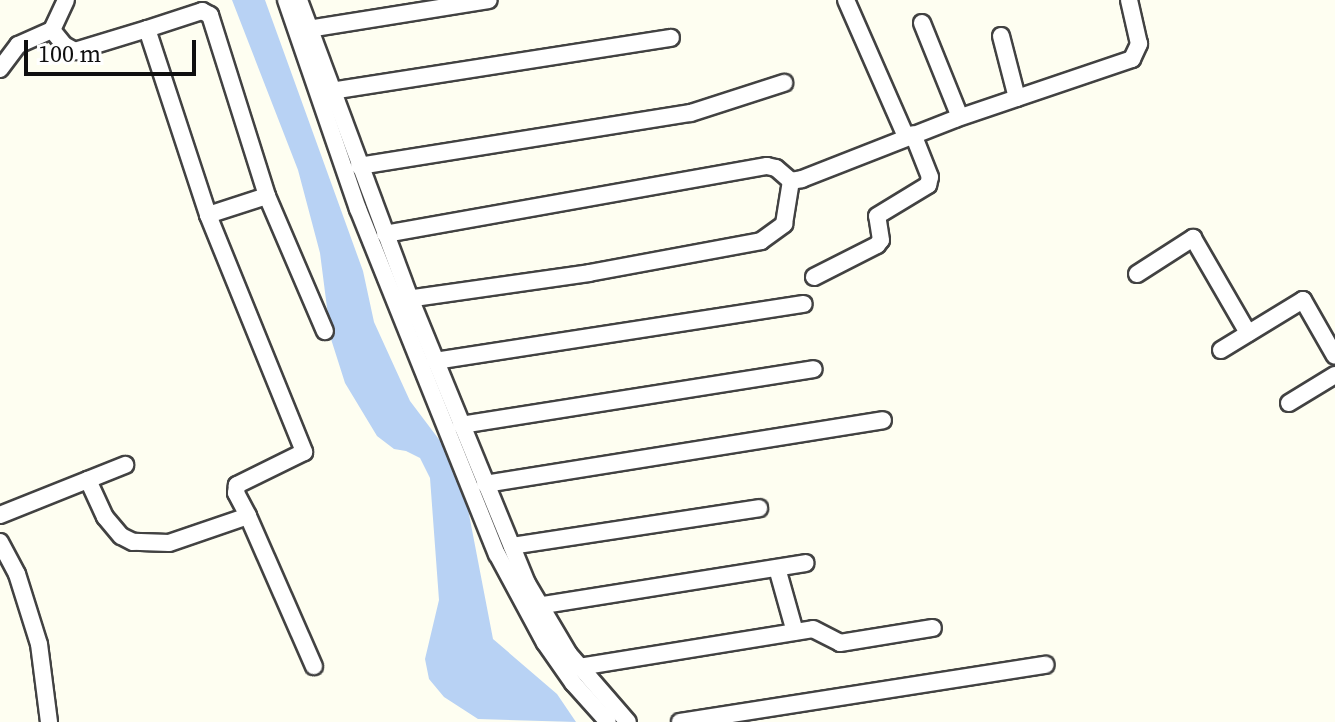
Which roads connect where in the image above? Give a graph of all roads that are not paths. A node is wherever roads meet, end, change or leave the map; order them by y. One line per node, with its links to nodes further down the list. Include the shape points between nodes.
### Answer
1 (66, 0): 9 (street)
2 (286, 0): 10 (street)
3 (299, 0): 10 (street)
4 (489, 0): 10 (street)
5 (846, 0): 18 (street)
6 (1129, 0): 16 (street, via 1139,44 1132,59)
7 (922, 23): 17 (street)
8 (147, 29): 9 (street, via 75,51); 21 (street, via 208,12); 22 (street)
9 (52, 30): 13 (street, via 18,45)
10 (303, 30): 15 (street); 26 (street)
11 (1001, 36): 16 (street)
12 (671, 38): 15 (street)
13 (0, 69)
14 (784, 83): 19 (street, via 691,113)
15 (331, 91): 19 (street)
16 (1017, 98): 17 (street)
17 (960, 117): 18 (street)
18 (910, 135): 20 (street); 25 (street, via 930,177 928,185 877,216 877,245)
19 (359, 166): 23 (street)
20 (791, 181): 23 (street, via 767,166); 26 (street, via 784,224 761,241 589,273)
21 (267, 196): 22 (street); 28 (street)
22 (208, 215): 43 (street, via 304,452 237,485)
23 (385, 234): 26 (street)
24 (1137, 274): 29 (street, via 1193,238)
25 (814, 277)
26 (402, 299): 32 (street); 48 (street, via 497,554)
27 (804, 304): 32 (street)
28 (325, 331)
29 (1248, 333): 30 (street); 31 (street, via 1303,300)
30 (1221, 350)
31 (1335, 356)
32 (435, 361): 37 (street)
33 (814, 369): 37 (street)
34 (1335, 375): 35 (street)
35 (1289, 403)
36 (883, 420): 40 (street)
37 (461, 425): 40 (street)
38 (125, 465): 39 (street)
39 (88, 480): 42 (street); 43 (street, via 113,528 133,542 185,540)
40 (485, 484): 45 (street)
41 (759, 508): 45 (street)
42 (0, 515)
43 (248, 516): 52 (street)
44 (0, 542): 54 (street, via 17,574 39,644)
45 (512, 546): 48 (street)
46 (805, 563): 47 (street)
47 (777, 568): 48 (street); 50 (street)
48 (532, 607): 53 (street)
49 (933, 628): 50 (street, via 840,643 818,630)
50 (795, 632): 53 (street)
51 (1046, 665): 57 (street)
52 (314, 666)
53 (572, 668): 55 (street); 56 (street)
54 (49, 722)
55 (608, 722)
56 (628, 722)
57 (680, 722)

